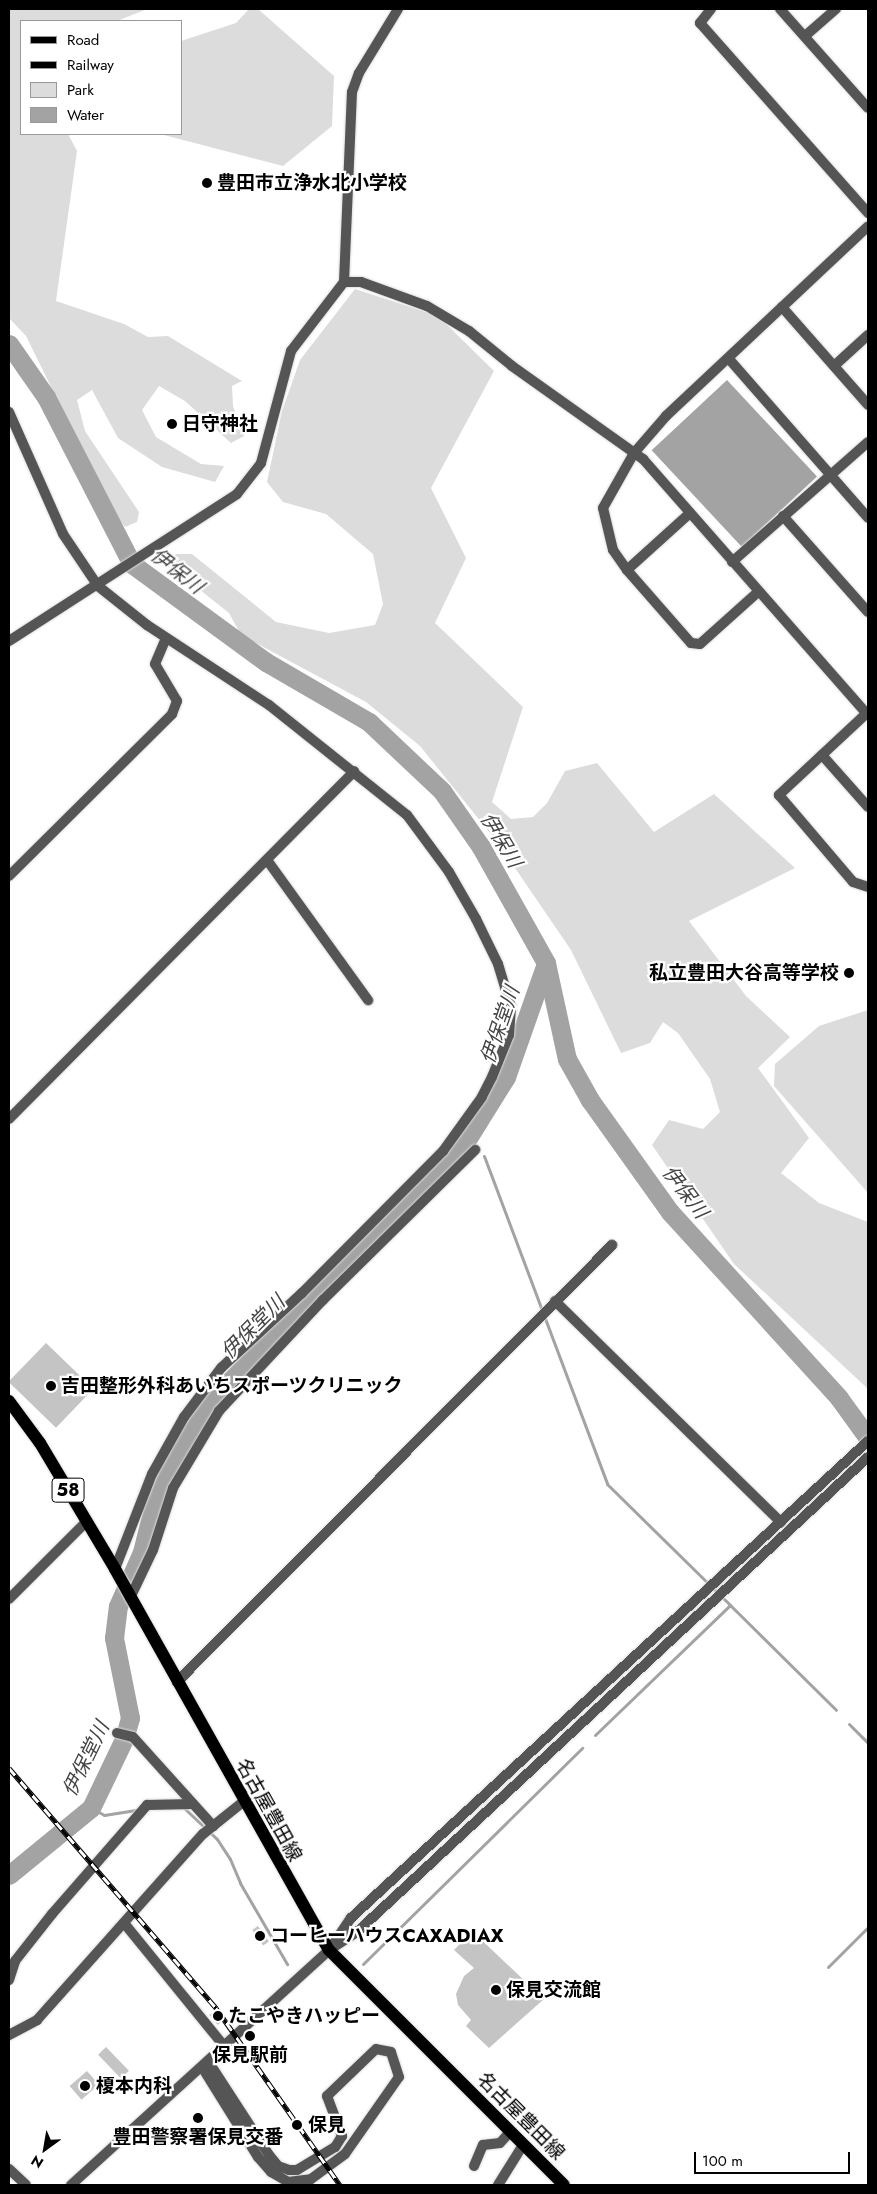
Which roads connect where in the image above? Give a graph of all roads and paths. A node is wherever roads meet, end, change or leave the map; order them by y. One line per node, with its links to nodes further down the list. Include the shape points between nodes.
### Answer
1 (398, 9): 9 (street, via 359,73 352,92)
2 (711, 9): 7 (street, via 700,23)
3 (780, 9): 5 (street)
4 (836, 9): 5 (street)
5 (805, 36): 6 (street)
6 (868, 108)
7 (868, 213)
8 (868, 226): 10 (street)
9 (344, 282): 17 (street, via 361,282 427,306 469,331 512,366); 24 (street, via 291,351 261,463 237,494)
10 (782, 307): 12 (street); 13 (street)
11 (868, 335): 13 (street)
12 (728, 359): 17 (street, via 666,416); 18 (street)
13 (834, 366): 14 (street)
14 (868, 405)
15 (9, 412): 24 (street, via 63,534)
16 (868, 442): 18 (street)
17 (634, 453): 19 (street); 23 (street, via 603,508 613,550)
18 (830, 475): 20 (street); 21 (street)
19 (690, 513): 22 (street); 23 (street)
20 (783, 516): 22 (street); 26 (street)
21 (868, 518)
22 (732, 562): 25 (street)
23 (627, 570): 25 (street, via 696,646)
24 (102, 584): 27 (street); 28 (street)
25 (760, 591): 29 (street)
26 (868, 612)
27 (166, 638): 31 (street, via 269,705); 34 (street, via 155,664 177,701 172,714)
28 (9, 642)
29 (868, 713): 30 (street)
30 (822, 755): 32 (street); 35 (street, via 782,791 780,800 853,882)
31 (354, 771): 33 (street); 46 (street, via 407,815 449,872 476,919 509,993 512,1016 509,1035 482,1098 443,1151 302,1293 222,1368 184,1417 152,1474)
32 (868, 807)
33 (267, 860): 36 (street); 37 (street)
34 (9, 876)
35 (868, 887)
36 (368, 1000)
37 (9, 1119)
38 (475, 1150): 47 (street, via 323,1300 219,1411 173,1488 153,1550)
39 (612, 1245): 40 (street)
40 (555, 1302): 45 (street); 49 (street)
41 (9, 1401): 44 (main road, 名古屋豊田線 / 58, via 40,1443)
42 (868, 1440): 45 (street)
43 (868, 1457): 55 (street, via 358,1931)
44 (87, 1521): 46 (main road, 名古屋豊田線 / 58); 48 (street)
45 (781, 1522): 55 (street, via 351,1918)
46 (115, 1569): 47 (main road, 名古屋豊田線 / 58)
47 (129, 1596): 49 (main road, 名古屋豊田線 / 58)
48 (9, 1599)
49 (177, 1682): 51 (main road, 名古屋豊田線 / 58)
50 (117, 1733): 52 (street, via 133,1737)
51 (243, 1802): 53 (street); 55 (main road, 名古屋豊田線 / 58)
52 (193, 1804): 53 (street); 56 (street, via 145,1808 52,1914 16,1961)
53 (209, 1829): 54 (street)
54 (124, 1923): 57 (street, via 37,2020); 58 (street)
55 (329, 1950): 58 (street); 60 (main road, 名古屋豊田線 / 58)
56 (9, 1980)
57 (9, 2035)
58 (223, 2045): 59 (street)
59 (205, 2064): 59 (street, via 269,2155 278,2166 289,2170 298,2170 335,2147 342,2136 327,2096 376,2049 391,2052 399,2077 345,2154 311,2179 288,2182 271,2172 258,2157); 65 (street)
60 (510, 2132): 61 (main road, 名古屋豊田線 / 58); 62 (street, via 500,2143 483,2146)
61 (523, 2145): 66 (street); 67 (main road, 名古屋豊田線 / 58)
62 (474, 2166)
63 (9, 2169): 64 (street)
64 (26, 2185)
65 (71, 2185)
66 (498, 2185)
67 (564, 2185)

